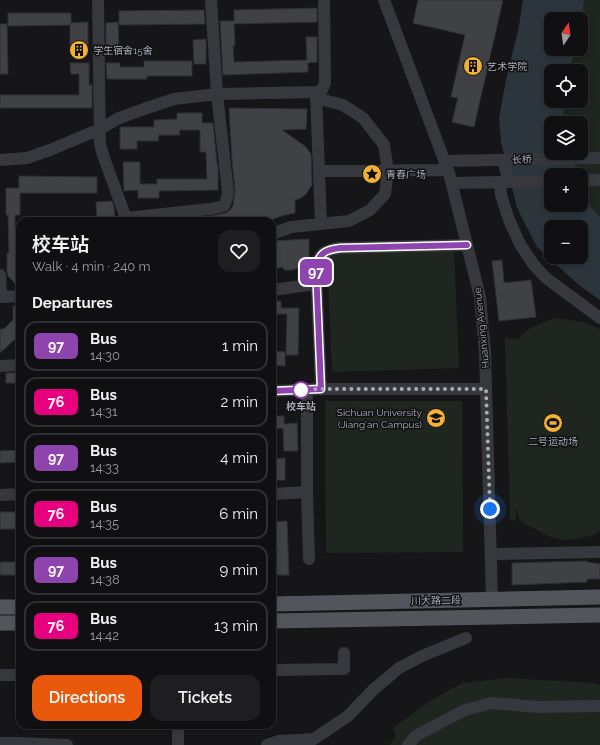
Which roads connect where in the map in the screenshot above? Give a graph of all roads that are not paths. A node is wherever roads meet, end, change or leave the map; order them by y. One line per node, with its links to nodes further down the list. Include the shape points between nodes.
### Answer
1 (98, 0): 7 (street)
2 (211, 0): 5 (street)
3 (324, 0): 6 (street, via 325,83)
4 (384, 0): 11 (street, Huanxing Avenue)
5 (217, 94): 6 (street); 7 (street, via 174,99 118,118); 18 (street, via 228,192 224,206)
6 (316, 96): 12 (street); 13 (street, via 343,105 363,118 384,145)
7 (100, 129): 9 (street, via 27,158); 17 (street, via 100,144 104,158)
8 (594, 158): 10 (street, 长桥)
9 (0, 160)
10 (504, 160): 11 (street, 长桥); 15 (street)
11 (446, 165): 13 (street, 长桥); 16 (street, Huanxing Avenue)
12 (319, 171): 13 (street, 长桥); 19 (street)
13 (388, 171): 19 (street, via 385,194 370,210 349,221)
14 (544, 181): 15 (street)
15 (507, 182): 16 (street); 26 (street, via 501,195 520,244 533,264 546,278)
16 (452, 183): 21 (street, Huanxing Avenue)
17 (125, 217)
18 (143, 217)
19 (321, 224): 20 (street, via 291,227)
20 (276, 233)
21 (467, 245): 23 (street, via 331,249 323,253 317,261); 30 (street, Huanxing Avenue, via 480,297)
22 (0, 275): 25 (street)
23 (316, 284): 24 (street); 29 (street)
24 (276, 289)
25 (6, 298)
26 (600, 318)
27 (16, 365): 28 (street)
28 (0, 366)
29 (321, 389): 30 (street); 31 (street)
30 (486, 389): 38 (street, Huanxing Avenue)
31 (307, 390): 32 (street); 33 (street)
32 (276, 391)
33 (307, 492): 36 (street); 39 (street)
34 (0, 494): 35 (street)
35 (16, 494)
36 (276, 494)
37 (600, 552): 38 (street)
38 (491, 554): 41 (street, Huanxing Avenue)
39 (309, 559)
40 (600, 597): 41 (main road, 川大路二段)
41 (492, 599): 42 (main road, 川大路二段)
42 (276, 604)
43 (0, 607): 44 (main road)
44 (16, 607)
45 (600, 615): 46 (main road, 川大路二段)
46 (276, 621)
47 (0, 623): 48 (main road)
48 (16, 623)
49 (466, 638): 60 (street, via 399,668 348,716 314,739 279,741)
50 (344, 653): 51 (street, via 344,669)
51 (276, 670)
52 (0, 675): 53 (street)
53 (16, 675)
54 (600, 706): 61 (street, via 539,707 492,703 464,710 417,735)
55 (178, 729): 59 (street)
56 (0, 743): 57 (street)
57 (15, 744): 58 (street)
58 (67, 745)
59 (178, 745)
60 (267, 745)
61 (408, 745)

